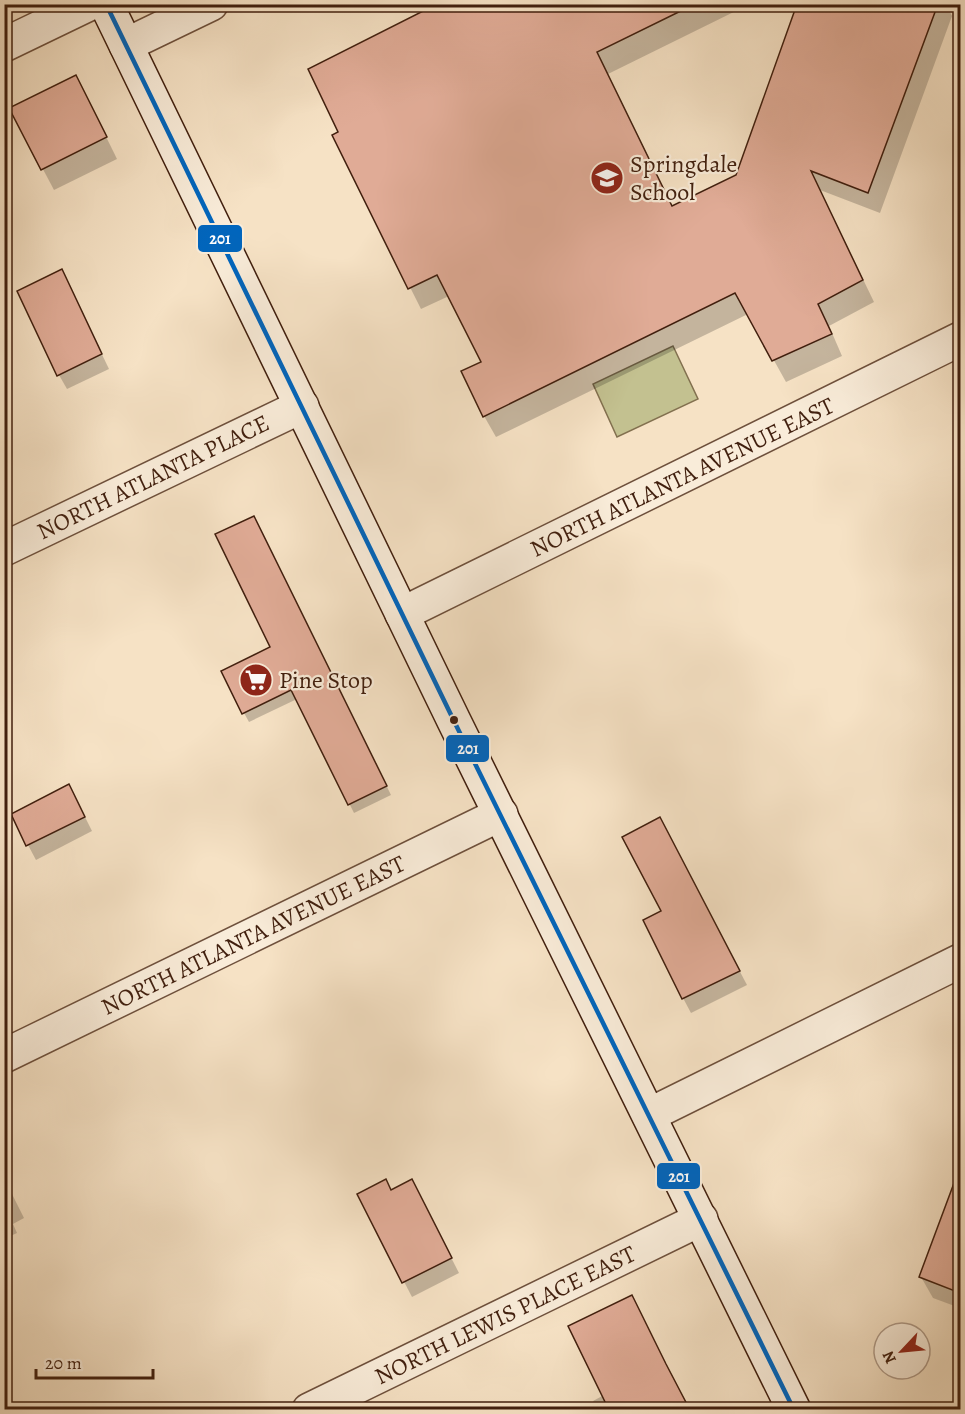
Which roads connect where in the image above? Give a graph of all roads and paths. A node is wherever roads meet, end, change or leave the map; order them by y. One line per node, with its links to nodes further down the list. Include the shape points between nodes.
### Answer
1 (89, 4): 4 (street)
2 (106, 4): 5 (street)
3 (211, 4): 5 (street)
4 (4, 45)
5 (126, 45): 7 (street)
6 (960, 339): 9 (street, NORTH ATLANTA AVENUE EAST)
7 (302, 406): 8 (street, NORTH ATLANTA PLACE); 9 (street)
8 (4, 549)
9 (402, 614): 10 (street)
10 (501, 814): 12 (street, NORTH ATLANTA AVENUE EAST); 13 (street)
11 (960, 961): 13 (street)
12 (4, 1056)
13 (649, 1115): 14 (street)
14 (701, 1219): 15 (street, NORTH LEWIS PLACE EAST); 16 (street)
15 (309, 1410)
16 (794, 1410)

